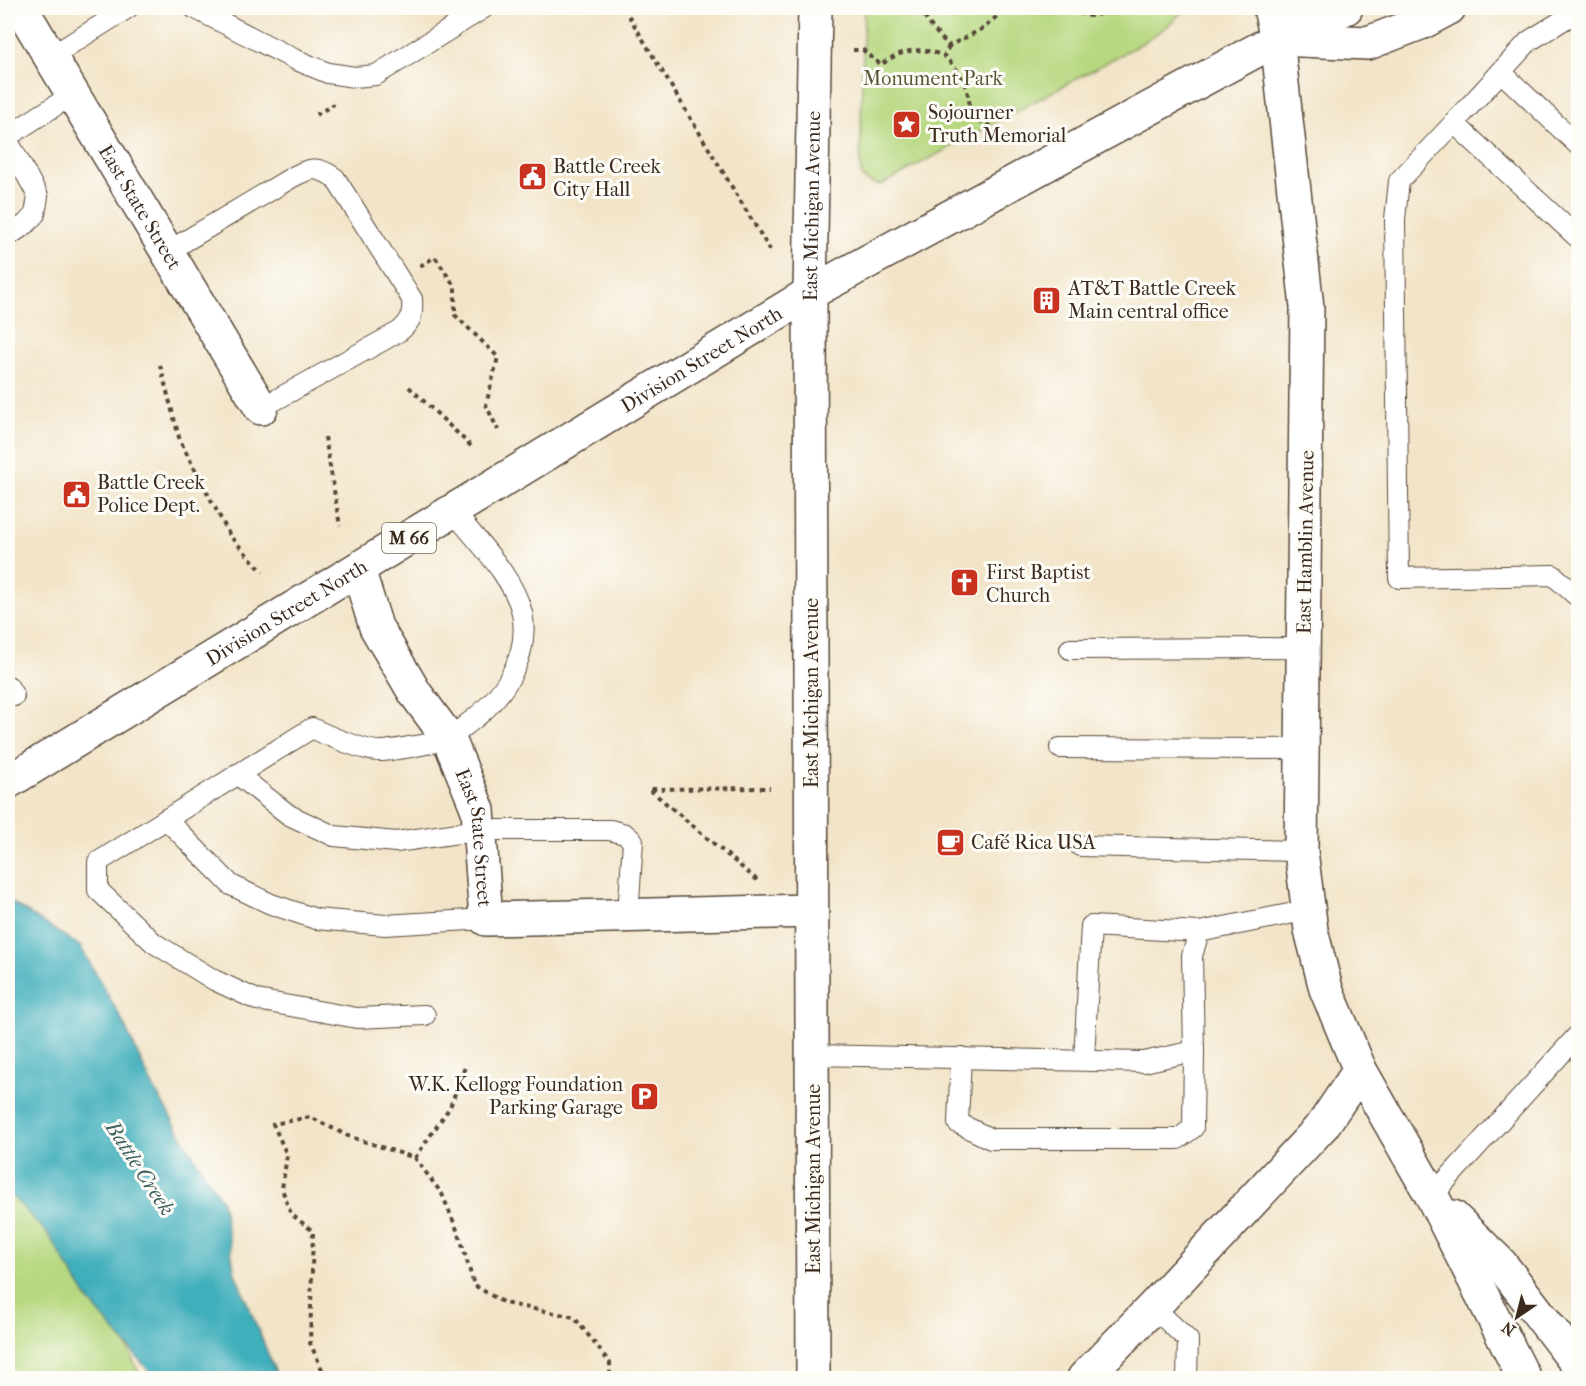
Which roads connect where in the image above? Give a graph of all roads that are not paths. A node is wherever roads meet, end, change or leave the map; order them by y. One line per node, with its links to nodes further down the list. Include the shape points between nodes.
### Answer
1 (21, 8): 12 (main road, East State Street)
2 (128, 8): 12 (lane)
3 (194, 8): 4 (lane, via 294,59 328,73 355,77 376,75)
4 (484, 8)
5 (815, 8): 22 (main road, East Michigan Avenue)
6 (1270, 8): 11 (main road, East Hamblin Avenue)
7 (1307, 8): 11 (main road)
8 (1346, 8): 11 (main road)
9 (1449, 8): 11 (main road, via 1368,44)
10 (1578, 11): 13 (lane, via 1529,41)
11 (1277, 39): 22 (main road, M 66); 27 (main road, East Hamblin Avenue, via 1307,307)
12 (50, 57): 14 (main road, East State Street)
13 (1501, 72): 15 (lane); 18 (lane)
14 (72, 95): 16 (lane); 21 (main road, East State Street)
15 (1454, 123): 20 (lane); 26 (lane, via 1399,181 1395,230 1399,578 1553,575)
16 (8, 136)
17 (8, 141): 19 (lane, via 38,196 35,214)
18 (1578, 145)
19 (8, 236)
20 (1578, 238)
21 (167, 252): 23 (main road, East State Street); 23 (lane, via 291,178 308,169 322,169 335,178 412,299 411,321 400,332)
22 (810, 293): 24 (main road, Division Street North / M 66); 39 (main road, East Michigan Avenue)
23 (261, 408)
24 (453, 511): 25 (main road, Division Street North / M 66); 29 (lane, via 514,591 522,611 524,643 499,694)
25 (358, 569): 29 (main road, East State Street, via 376,627 415,693); 33 (main road, Division Street North / M 66)
26 (1578, 597)
27 (1304, 648): 28 (lane); 31 (main road, East Hamblin Avenue)
28 (1070, 649)
29 (449, 739): 32 (lane, via 379,752 312,728); 35 (main road, East State Street, via 478,810)
30 (1060, 748): 31 (lane)
31 (1302, 749): 37 (main road, East Hamblin Avenue)
32 (237, 774): 34 (lane); 35 (lane, via 289,815 333,836 396,842)
33 (8, 782)
34 (166, 819): 41 (lane, via 231,885 316,920 385,925); 43 (lane, via 98,862 98,890 154,943 214,980 257,1000 357,1018)
35 (479, 830): 40 (lane, via 609,830 625,834 633,841); 41 (main road, East State Street)
36 (1080, 846): 37 (lane)
37 (1301, 851): 38 (main road, East Hamblin Avenue)
38 (1308, 910): 42 (lane); 49 (main road, East Hamblin Avenue, via 1326,989)
39 (811, 911): 40 (main road, East State Street); 46 (main road, East Michigan Avenue)
40 (628, 915): 41 (main road, East State Street)
41 (486, 919)
42 (1199, 932): 45 (lane, via 1192,956); 48 (lane, via 1090,926)
43 (425, 1016)
44 (1578, 1035): 50 (lane)
45 (1194, 1051): 47 (lane, via 1193,1128 1178,1139 991,1139 958,1123); 48 (lane, via 1144,1062)
46 (812, 1055): 47 (lane); 53 (main road, East Michigan Avenue)
47 (961, 1057): 48 (lane)
48 (1084, 1060)
49 (1360, 1070): 50 (main road, East Hamblin Avenue); 51 (main road, via 1323,1125)
50 (1432, 1196): 52 (main road, via 1500,1263); 56 (main road)
51 (1153, 1307): 54 (main road); 55 (lane, via 1188,1340)
52 (1578, 1365)
53 (813, 1378)
54 (1084, 1378)
55 (1187, 1378)
56 (1524, 1378)

